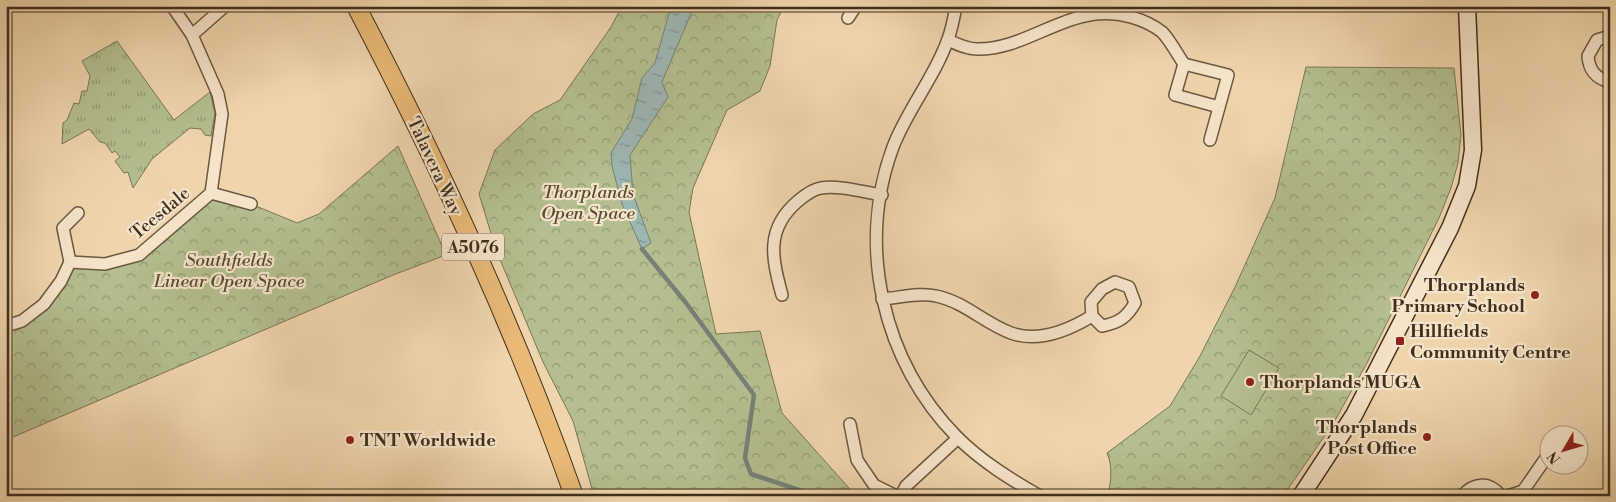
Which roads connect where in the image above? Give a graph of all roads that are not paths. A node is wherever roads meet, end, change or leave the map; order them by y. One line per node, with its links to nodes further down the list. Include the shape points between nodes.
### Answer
1 (172, 6): 8 (street, Teesdale)
2 (225, 6): 8 (street)
3 (356, 6): 27 (main road, Talavera Way / A5076, via 490,283)
4 (856, 6): 7 (street)
5 (956, 6): 10 (street)
6 (1467, 6): 31 (street, via 1473,150 1467,186 1450,228 1354,415)
7 (848, 18)
8 (192, 35): 15 (street, Teesdale, via 218,94 222,114)
9 (1610, 36): 12 (street, via 1597,40 1588,56 1592,71)
10 (948, 40): 11 (street, via 966,48 1002,46 1066,21 1091,14 1115,13 1143,21 1162,33); 16 (street, via 893,146)
11 (1184, 64): 13 (street, via 1175,96); 13 (street, via 1228,75)
12 (1610, 82)
13 (1219, 107): 14 (street)
14 (1210, 140)
15 (211, 193): 17 (street, Teesdale); 19 (street, Teesdale, via 138,255 104,264)
16 (882, 195): 20 (street, via 820,188 785,212 774,235 773,261); 21 (street, via 876,244)
17 (251, 204)
18 (78, 212): 19 (street, via 63,228)
19 (70, 262): 23 (street, via 44,304 22,320)
20 (782, 296)
21 (882, 299): 22 (street, via 934,295 958,302 1012,333 1038,336 1071,328); 25 (street, via 890,328 912,378 937,415)
22 (1092, 316)
23 (6, 326)
24 (850, 424): 28 (street, via 857,460 874,485)
25 (958, 438): 29 (street, via 906,486); 30 (street, via 987,463)
26 (1538, 469): 34 (street, via 1523,491)
27 (574, 496)
28 (896, 496)
29 (901, 496)
30 (1040, 496)
31 (1302, 496)
32 (1462, 496): 33 (street, via 1476,485 1484,484)
33 (1501, 496)
34 (1508, 496)

